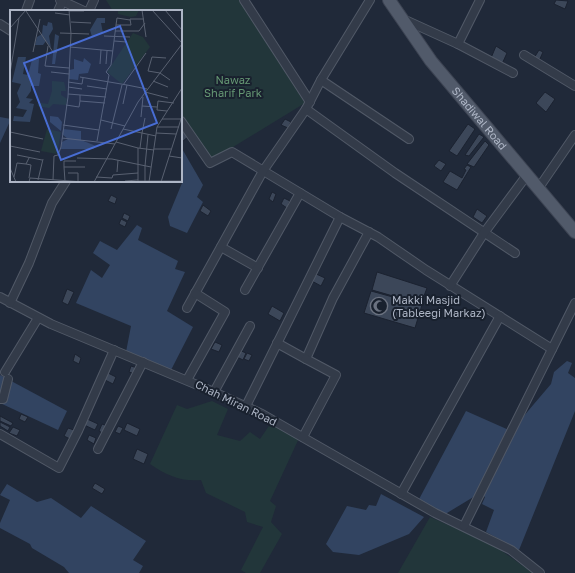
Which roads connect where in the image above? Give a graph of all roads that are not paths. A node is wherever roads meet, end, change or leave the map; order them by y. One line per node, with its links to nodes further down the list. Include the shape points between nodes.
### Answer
1 (30, 0): 8 (street)
2 (62, 0): 9 (street); 10 (street)
3 (94, 0): 11 (street)
4 (244, 0): 20 (street)
5 (370, 0): 18 (street)
6 (389, 0): 12 (main road, Shadiwal Road)
7 (480, 0): 15 (street)
8 (26, 10)
9 (58, 10)
10 (82, 10)
11 (89, 10)
12 (402, 19): 15 (street); 25 (main road, Shadiwal Road, via 431,61)
13 (0, 24): 14 (street)
14 (10, 30)
15 (458, 44): 17 (street)
16 (524, 55): 19 (street)
17 (513, 73)
18 (321, 80): 20 (street); 23 (street)
19 (575, 86)
20 (308, 105): 24 (street); 32 (street)
21 (182, 122): 24 (street, via 210,163 232,152)
22 (575, 135): 27 (street)
23 (409, 140)
24 (263, 171): 28 (street); 33 (street)
25 (527, 175): 27 (main road, Shadiwal Road); 32 (street)
26 (65, 182): 39 (street, via 52,203 29,263)
27 (538, 189): 31 (main road, Shadiwal Road)
28 (300, 193): 29 (street); 35 (street)
29 (340, 217): 30 (street); 46 (street)
30 (369, 232): 36 (street); 49 (street, via 334,298)
31 (575, 232)
32 (484, 233): 34 (street); 36 (street)
33 (221, 247): 35 (street); 38 (street)
34 (515, 253)
35 (258, 268): 37 (street)
36 (450, 286): 43 (street)
37 (245, 290)
38 (195, 293): 42 (street); 51 (street, via 225,312)
39 (5, 300): 41 (street); 44 (street, Chah Miran Road)
40 (575, 302): 47 (street)
41 (0, 308)
42 (187, 308)
43 (500, 316): 47 (street); 58 (street)
44 (38, 318): 48 (street, Chah Miran Road); 53 (street, via 6,376 3,399)
45 (250, 326): 52 (street)
46 (277, 343): 49 (street); 54 (street)
47 (552, 349): 59 (street)
48 (114, 350): 50 (street, Chah Miran Road); 55 (street, via 59,468)
49 (306, 359): 56 (street, via 336,374)
50 (143, 362): 51 (street, Chah Miran Road); 57 (street)
51 (187, 380): 52 (street, Chah Miran Road)
52 (214, 392): 54 (street, Chah Miran Road)
53 (0, 399)
54 (246, 406): 56 (street, Chah Miran Road)
55 (0, 434)
56 (303, 438): 58 (street, Chah Miran Road)
57 (98, 449)
58 (401, 494): 59 (street, Chah Miran Road)
59 (464, 526): 60 (street, Chah Miran Road, via 511,550)
60 (540, 573)

